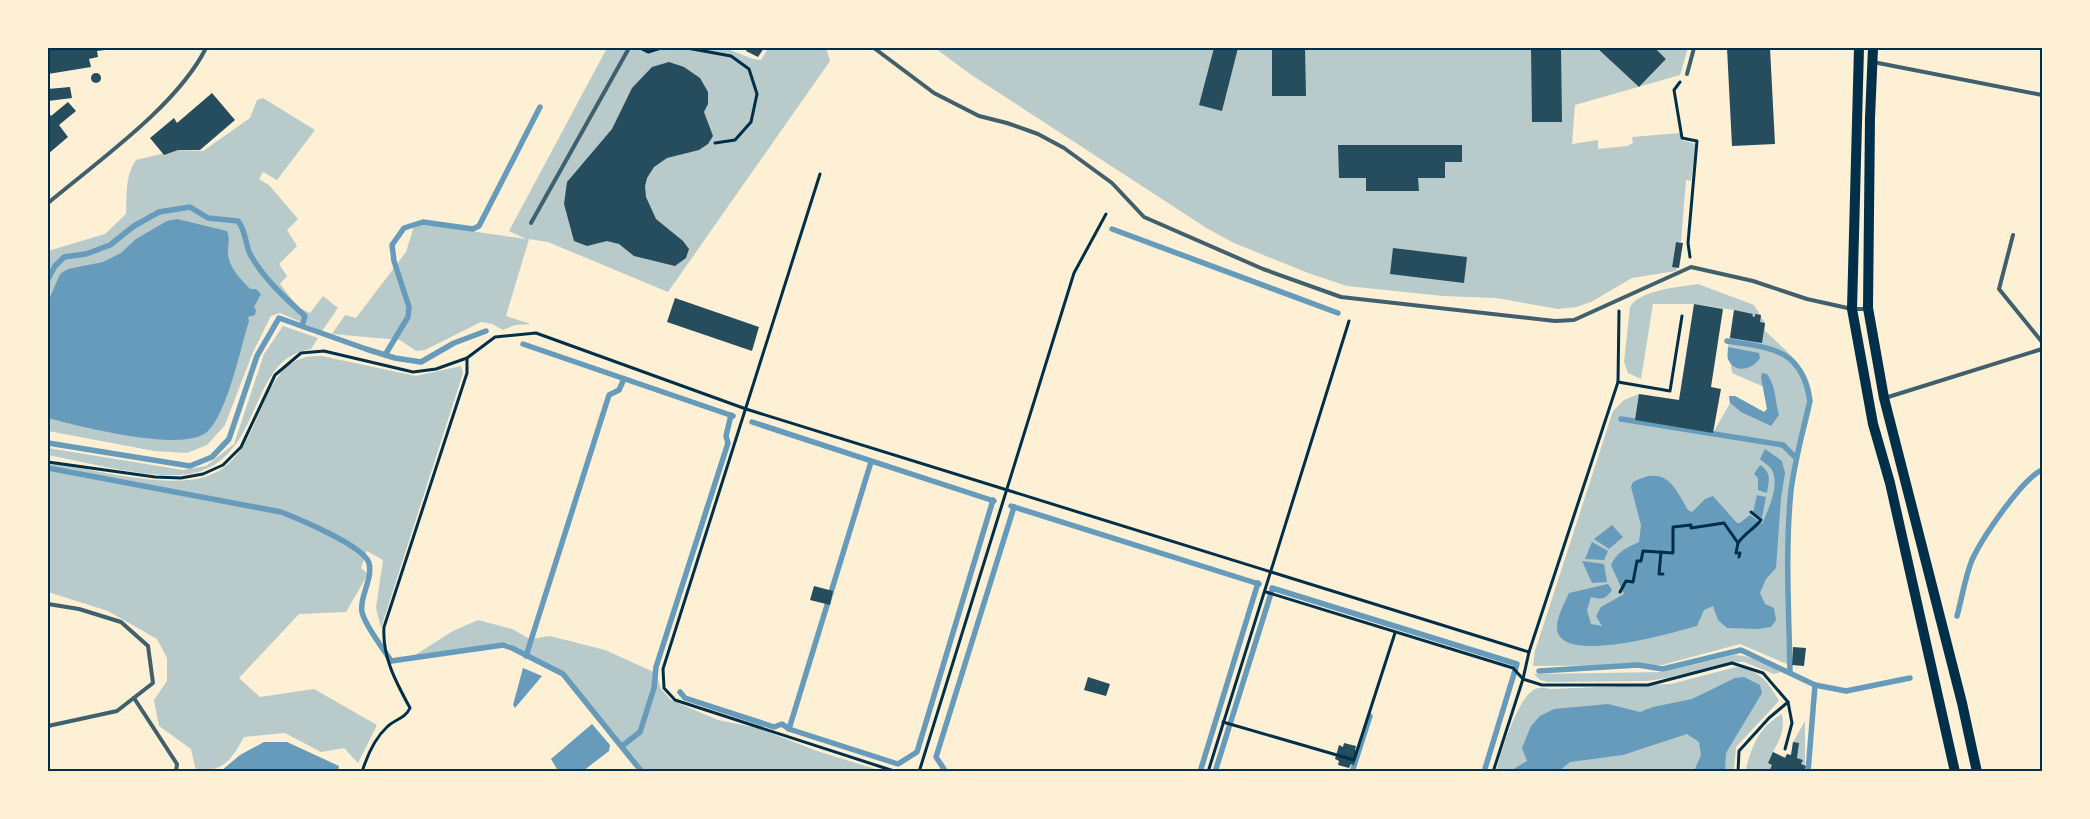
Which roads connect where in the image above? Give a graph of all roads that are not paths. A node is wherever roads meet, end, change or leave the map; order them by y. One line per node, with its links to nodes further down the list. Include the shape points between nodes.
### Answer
1 (206, 48): 10 (lane, via 196,67 172,96)
2 (628, 48): 11 (lane)
3 (874, 48): 14 (lane, via 934,94 979,116 1038,134 1064,148 1112,182 1144,217 1263,269 1341,297 1555,321 1574,320 1691,267)
4 (1694, 48): 8 (lane)
5 (1859, 48): 14 (main road)
6 (1873, 48): 7 (main road)
7 (1873, 62): 9 (lane); 13 (main road)
8 (1687, 74)
9 (2042, 95)
10 (48, 203)
11 (531, 223)
12 (2013, 235): 15 (lane, via 1999,289)
13 (1868, 308): 14 (lane); 17 (main road)
14 (1852, 309): 22 (main road, via 1873,424 1890,483)
15 (2042, 342)
16 (2042, 350): 17 (lane)
17 (1884, 398): 23 (main road)
18 (48, 604): 19 (lane, via 79,609 121,622 148,646 153,683)
19 (134, 698): 20 (lane, via 117,711); 21 (lane, via 177,764)
20 (48, 726)
21 (176, 772)
22 (1955, 772)
23 (1977, 772)

